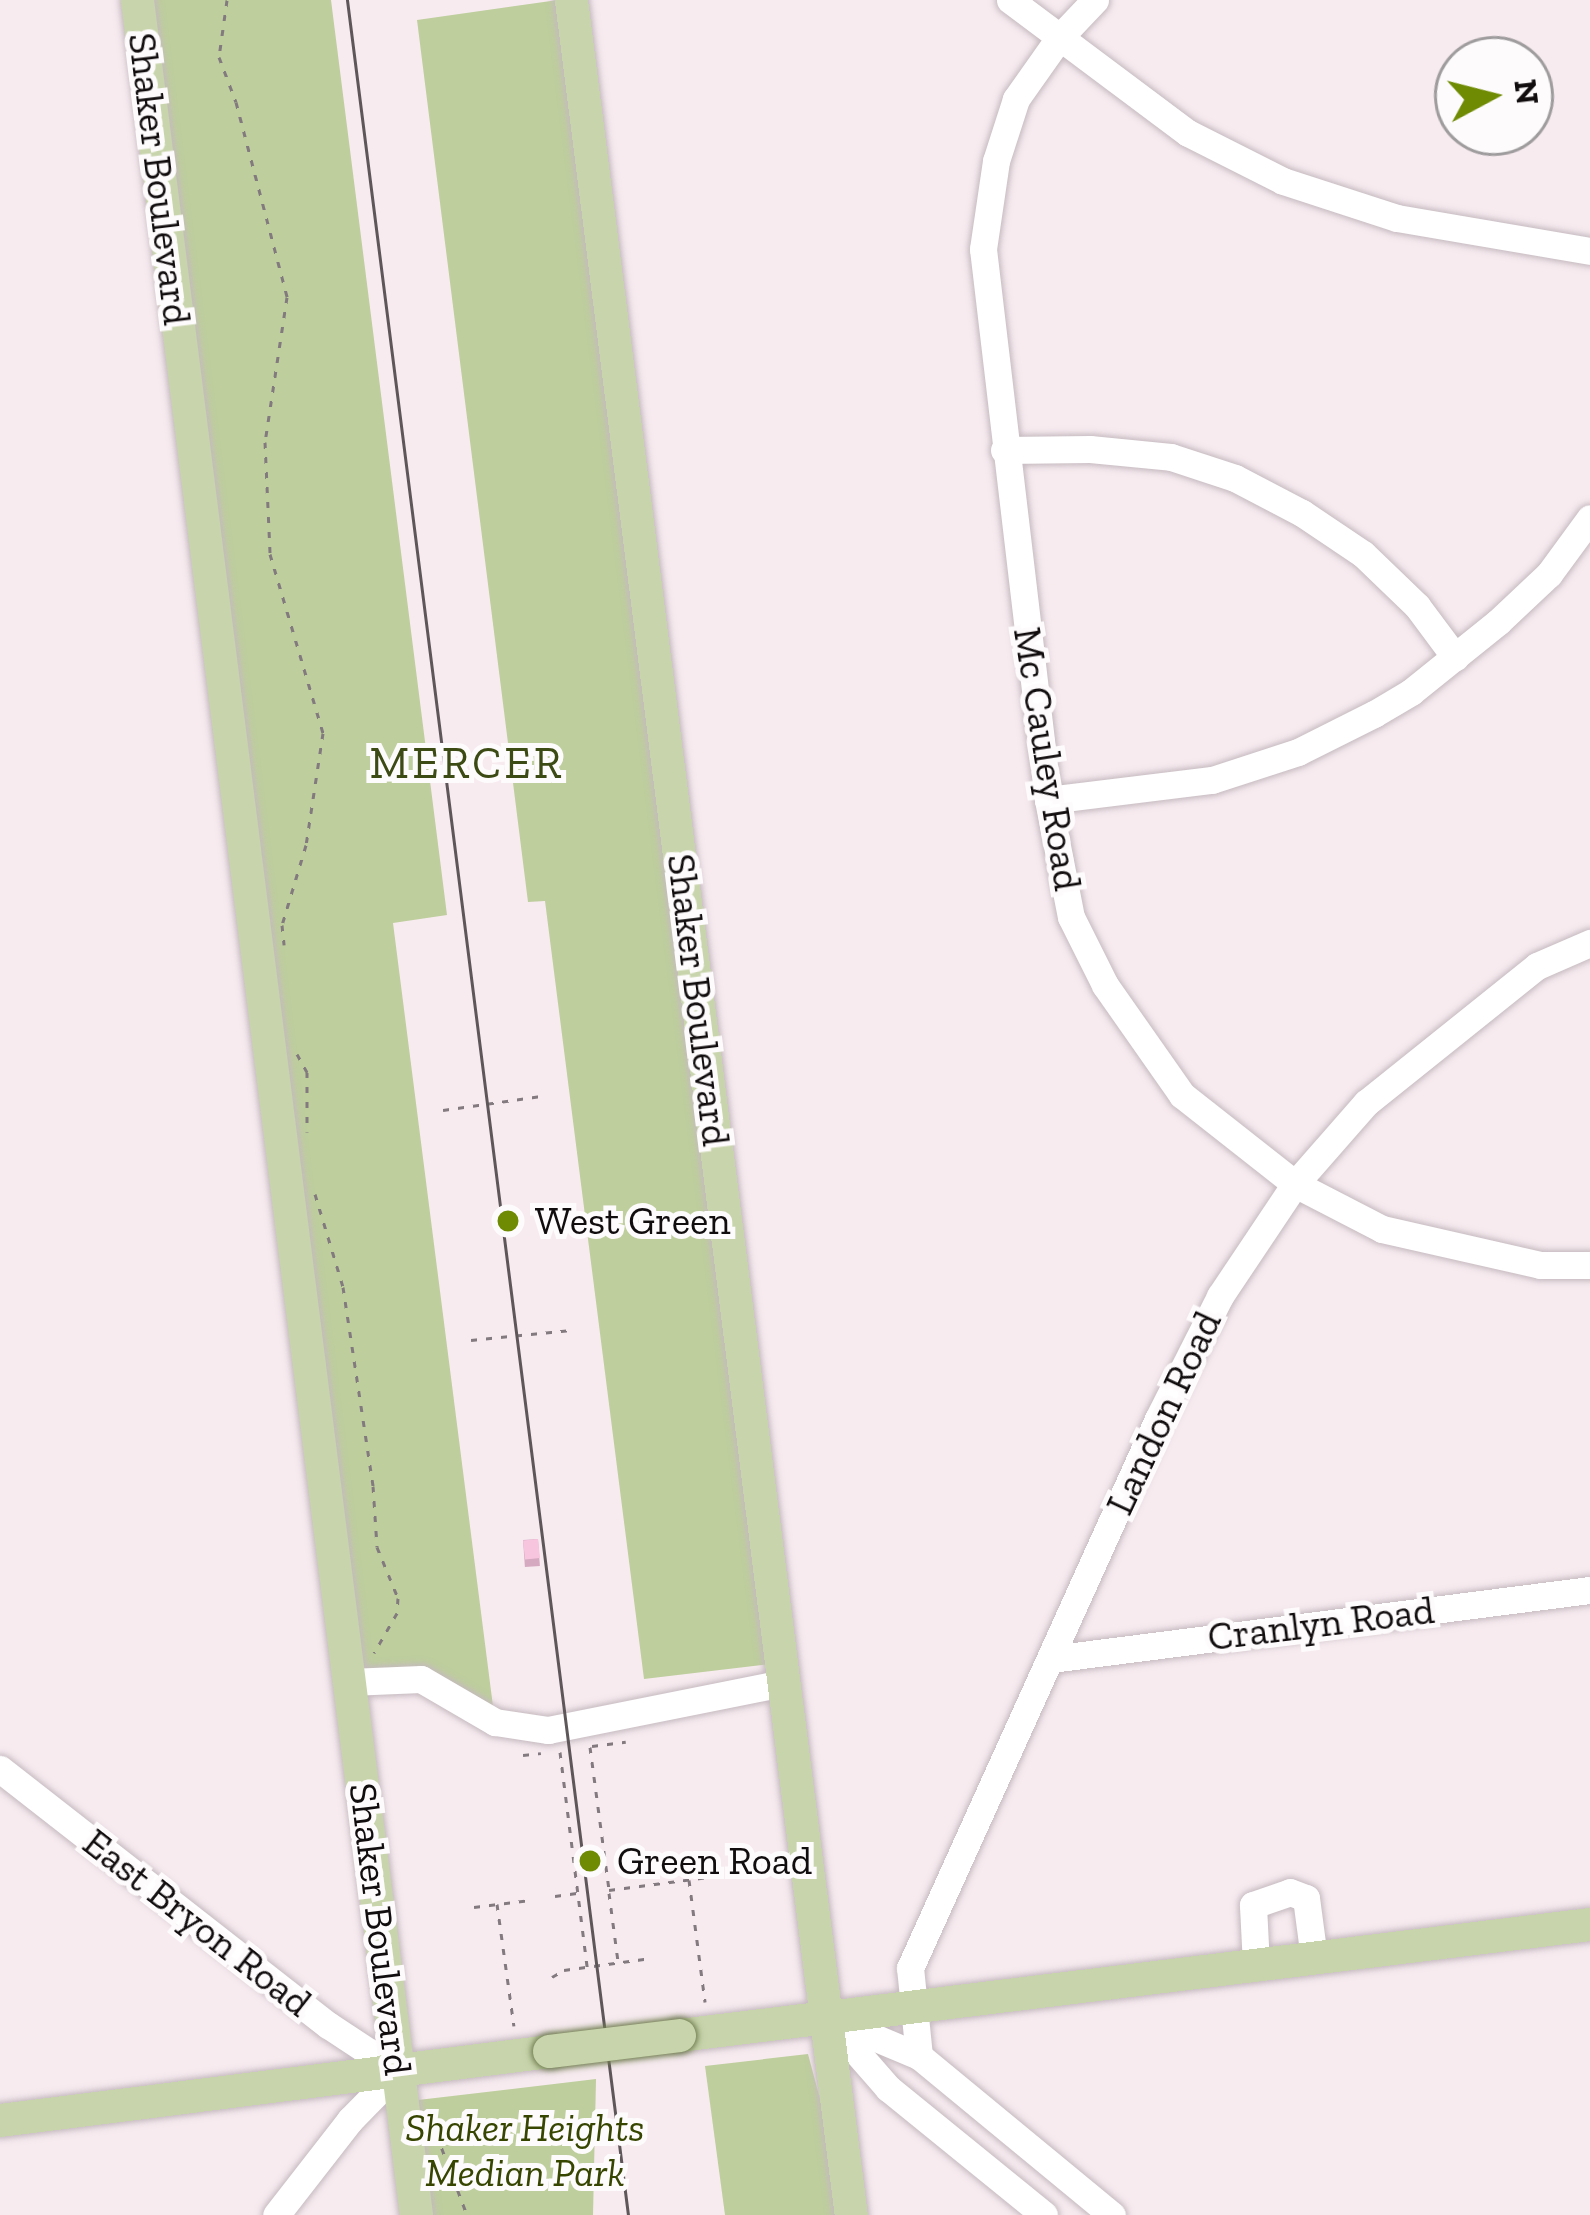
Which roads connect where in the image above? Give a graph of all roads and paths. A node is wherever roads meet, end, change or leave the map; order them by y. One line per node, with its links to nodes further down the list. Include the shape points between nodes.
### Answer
1 (137, 0): 25 (main road, Shaker Boulevard)
2 (227, 0): 13 (path, via 219,57 286,297 265,442 270,554 323,734 306,845 282,925)
3 (571, 0): 26 (main road, Shaker Boulevard)
4 (1010, 0): 6 (street)
5 (1095, 0): 6 (street, Mc Cauley Road)
6 (1059, 38): 7 (street, via 1188,133 1283,182 1397,218); 8 (street, Mc Cauley Road, via 1016,100 996,161 983,249)
7 (1590, 250)
8 (1004, 450): 10 (street, via 1171,457 1235,478 1363,554); 11 (street, Mc Cauley Road)
9 (1590, 518): 10 (street, via 1549,574)
10 (1455, 657): 11 (street, via 1411,692 1298,752 1212,780)
11 (1048, 800): 18 (street, Mc Cauley Road, via 1071,917 1142,1045 1182,1095)
12 (1590, 943): 18 (street, Landon Road, via 1537,966 1447,1034 1366,1103)
13 (285, 958)
14 (290, 1042): 17 (path, via 307,1072)
15 (541, 1096): 16 (path)
16 (443, 1110)
17 (308, 1147)
18 (1295, 1184): 20 (street, Mc Cauley Road, via 1382,1229 1540,1265); 24 (street, Landon Road, via 1220,1296)
19 (313, 1186): 25 (path, via 343,1286 377,1546 398,1598 397,1613)
20 (1590, 1265)
21 (572, 1330): 22 (path)
22 (471, 1340)
23 (1590, 1590): 24 (street, Cranlyn Road)
24 (1052, 1659): 45 (street, Landon Road, via 915,1955)
25 (360, 1670): 26 (street, via 422,1679 495,1722 548,1730); 50 (main road, Shaker Boulevard)
26 (784, 1683): 47 (main road, Shaker Boulevard)
27 (590, 1747): 32 (path)
28 (560, 1750): 33 (path)
29 (0, 1768): 50 (street, East Bryon Road)
30 (716, 1876): 31 (path)
31 (689, 1880): 32 (path); 46 (path)
32 (609, 1890): 41 (path)
33 (579, 1893): 34 (path); 43 (path)
34 (555, 1896)
35 (531, 1900): 36 (path)
36 (497, 1904): 37 (path); 48 (path)
37 (474, 1907)
38 (1590, 1924): 40 (main road)
39 (651, 1958): 41 (path)
40 (1314, 1958): 42 (main road); 42 (street, via 1306,1898 1290,1892 1253,1905)
41 (618, 1963): 43 (path)
42 (1256, 1965): 45 (main road)
43 (586, 1967): 44 (path)
44 (552, 1977)
45 (910, 2006): 47 (main road); 49 (street, Landon Road)
46 (705, 2017): 47 (main road); 48 (main road, bridge)
47 (826, 2017): 49 (street); 56 (main road, Shaker Boulevard); 57 (street, via 888,2089)
48 (515, 2041): 50 (main road)
49 (919, 2056): 58 (street)
50 (398, 2071): 52 (main road); 53 (street); 54 (main road, Shaker Boulevard)
51 (429, 2113): 55 (path)
52 (0, 2120)
53 (276, 2215)
54 (416, 2215)
55 (467, 2215)
56 (851, 2215)
57 (1044, 2215)
58 (1112, 2215)

